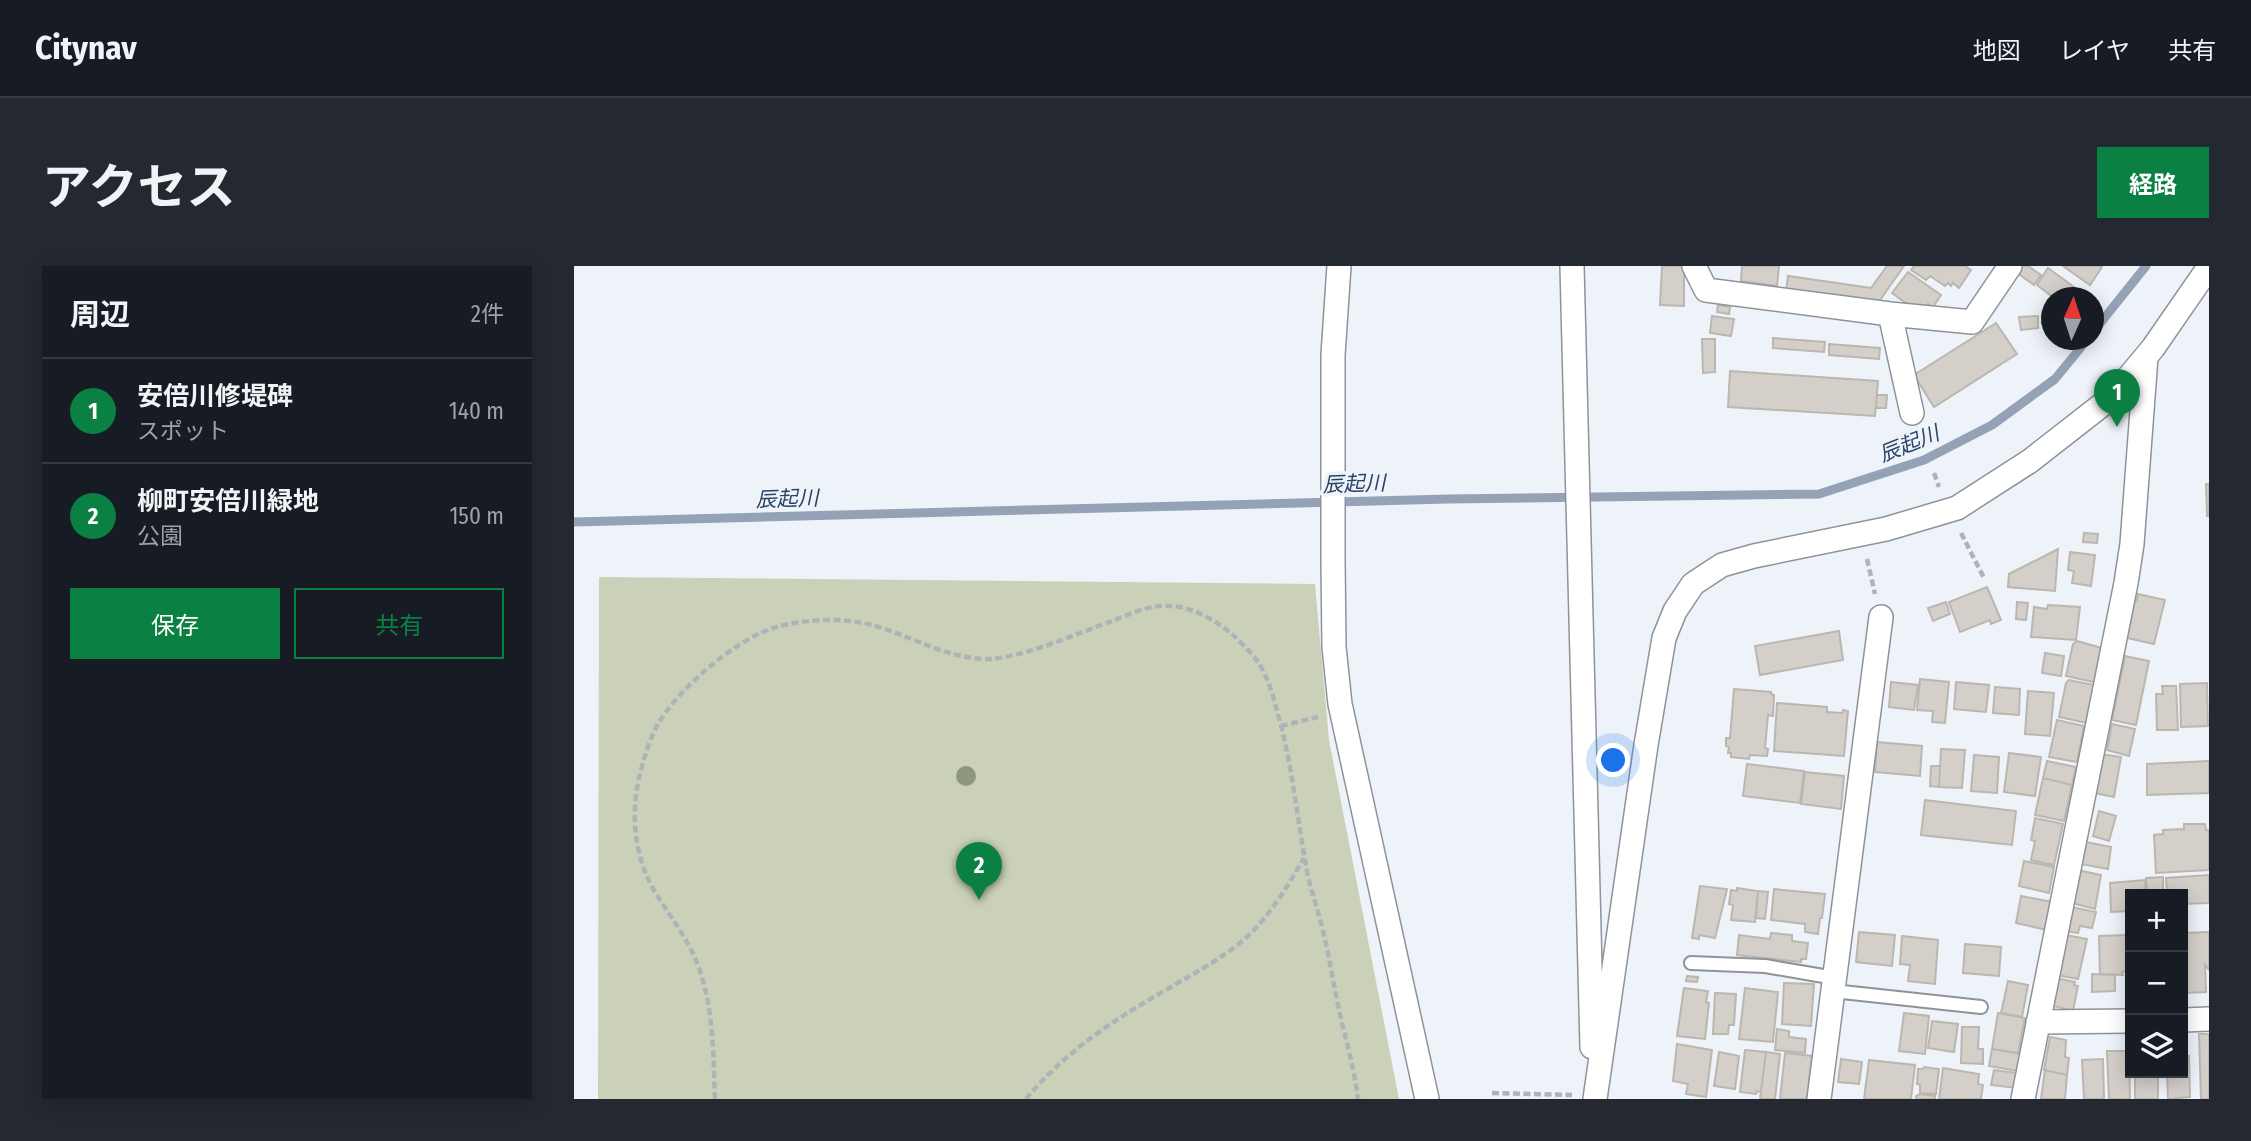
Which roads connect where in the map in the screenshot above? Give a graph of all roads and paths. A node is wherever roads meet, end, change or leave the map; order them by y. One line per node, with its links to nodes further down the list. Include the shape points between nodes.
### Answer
1 (1339, 266): 11 (street, via 1333,355 1333,560 1334,648)
2 (1572, 266): 22 (street)
3 (1694, 266): 6 (street, via 1706,290)
4 (2010, 266): 6 (street, via 1972,322)
5 (2209, 267): 7 (street)
6 (1890, 314): 8 (street)
7 (2146, 357): 9 (street, via 2112,397 2030,461 1957,508); 20 (street, via 2126,583)
8 (1912, 413)
9 (1861, 534): 10 (path); 22 (street, via 1722,565 1693,584 1675,611 1664,638 1646,745)
10 (1881, 617): 15 (street)
11 (1341, 711): 12 (path); 26 (street)
12 (1282, 726): 13 (path); 23 (path, via 1259,663 1233,635 1202,614 1170,605 1139,610 989,659 957,655 857,622 798,623 749,639 676,698 657,725 639,774 636,798 640,862 690,945 707,995)
13 (1305, 856): 24 (path, via 1255,930 1092,1037 1048,1073); 25 (path)
14 (1691, 963): 15 (lane, via 1765,966)
15 (1834, 985): 16 (lane); 27 (street)
16 (1981, 1007)
17 (2209, 1019): 18 (street)
18 (2188, 1020)
19 (2125, 1021): 20 (street)
20 (2038, 1022): 28 (street)
21 (1492, 1093): 22 (path)
22 (1594, 1098)
23 (715, 1099)
24 (1026, 1099)
25 (1358, 1099)
26 (1427, 1099)
27 (1819, 1099)
28 (2023, 1099)

